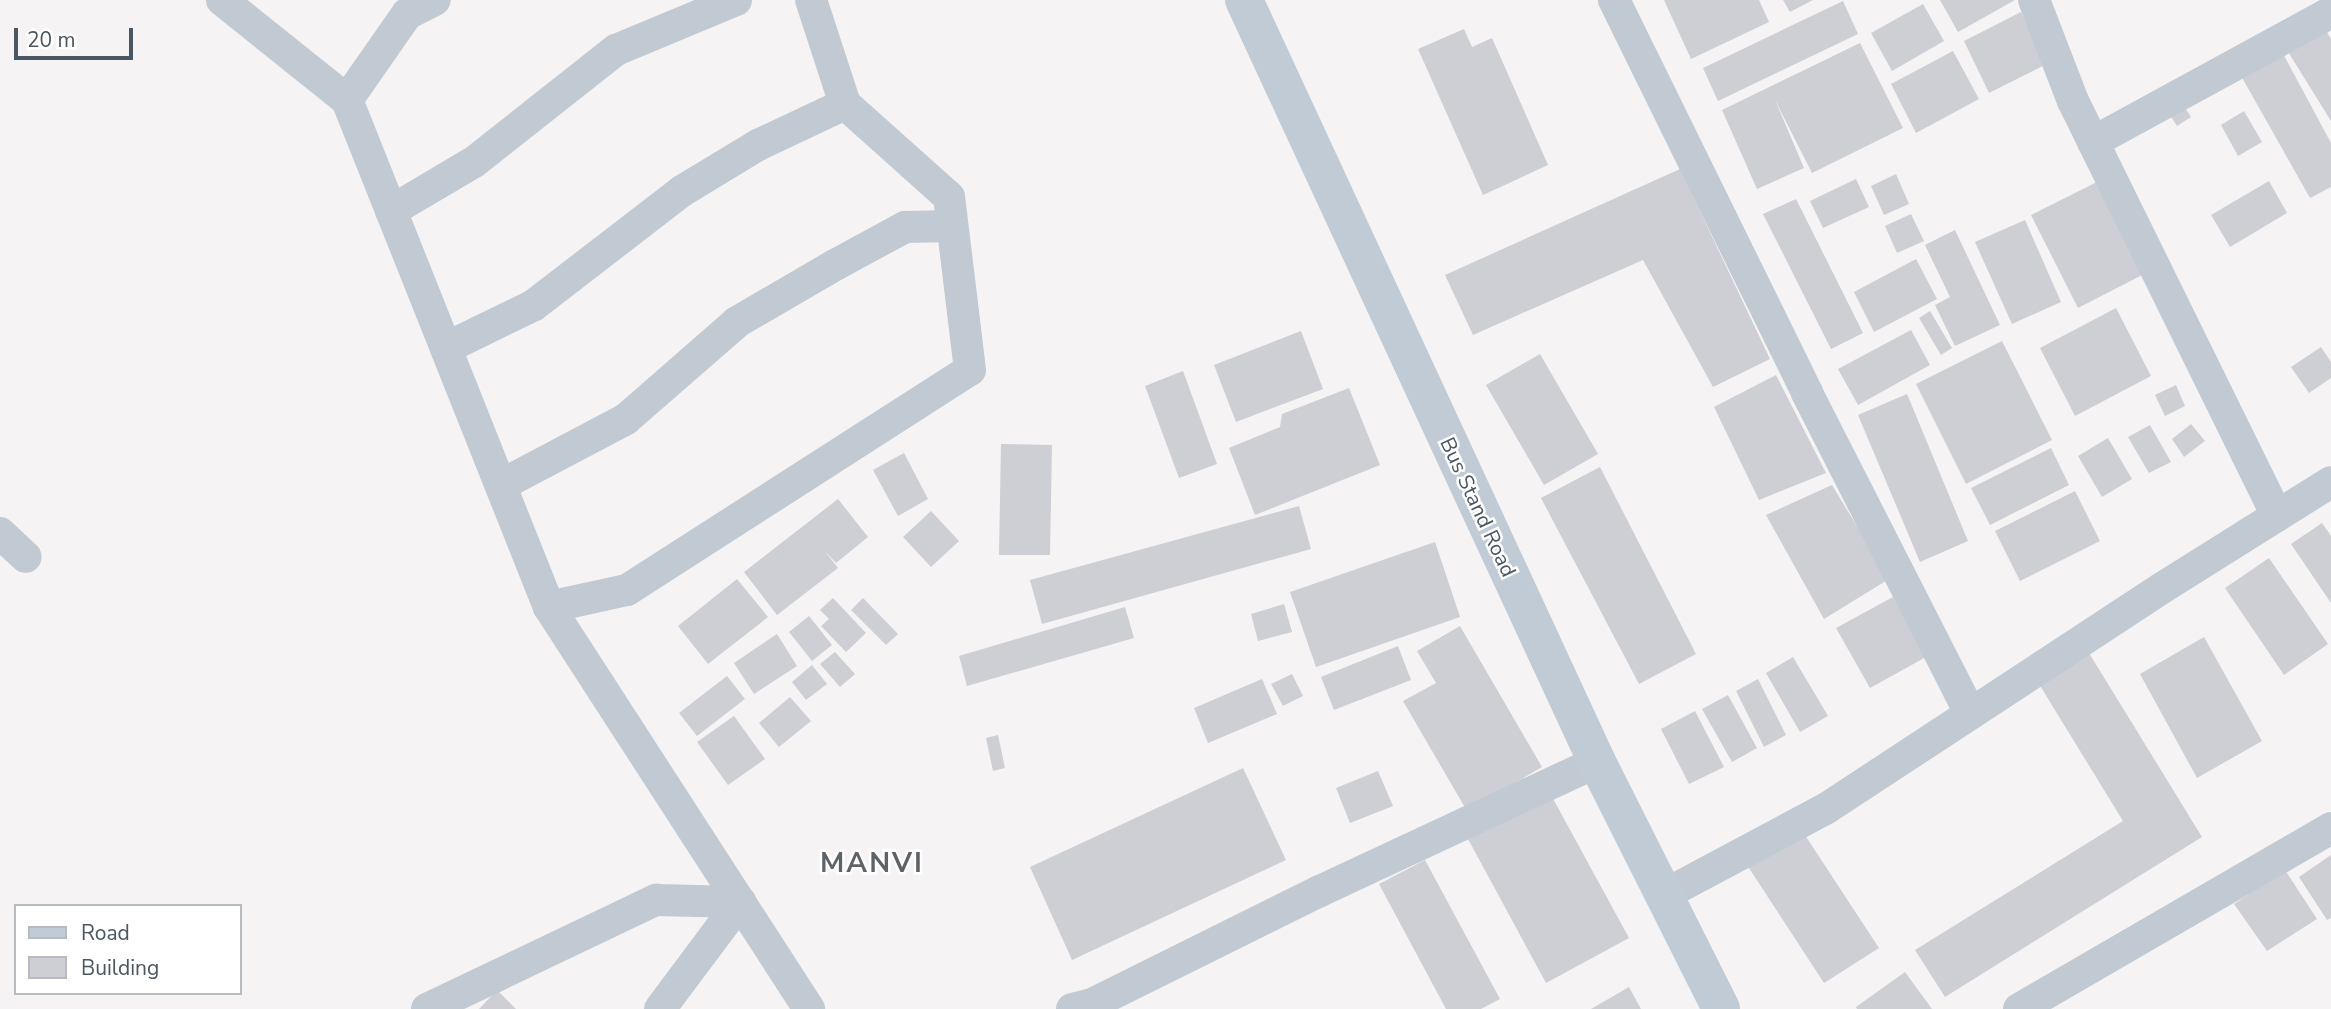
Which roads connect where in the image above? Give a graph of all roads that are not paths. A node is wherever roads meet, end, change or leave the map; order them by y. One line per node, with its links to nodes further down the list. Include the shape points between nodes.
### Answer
1 (222, 0): 9 (street)
2 (435, 0): 9 (street, via 407,14)
3 (736, 0): 12 (street, via 617,50 474,162)
4 (811, 0): 10 (street)
5 (1244, 0): 22 (main road, Bus Stand Road)
6 (1614, 0): 21 (street)
7 (2034, 0): 11 (street)
8 (2331, 12): 11 (street)
9 (347, 100): 12 (street)
10 (845, 104): 13 (street, via 949,197); 14 (street, via 758,145 682,191 534,305)
11 (2093, 142): 17 (street)
12 (391, 211): 14 (street)
13 (952, 226): 16 (street, via 905,227 824,271 737,322 626,419); 20 (street, via 970,370 627,590)
14 (446, 348): 16 (street)
15 (2331, 482): 17 (street)
16 (500, 485): 20 (street)
17 (2277, 515): 21 (street)
18 (0, 533): 19 (street)
19 (26, 557)
20 (549, 607): 25 (street)
21 (1970, 713): 24 (street, via 1827,808)
22 (1597, 762): 24 (main road, Bus Stand Road); 29 (street, via 1092,1004)
23 (2331, 828): 31 (street)
24 (1664, 895): 30 (main road, Bus Stand Road)
25 (740, 902): 26 (street, via 656,900); 27 (street); 28 (street)
26 (426, 1009)
27 (660, 1009)
28 (809, 1009)
29 (1072, 1009)
30 (1721, 1009)
31 (2019, 1009)

